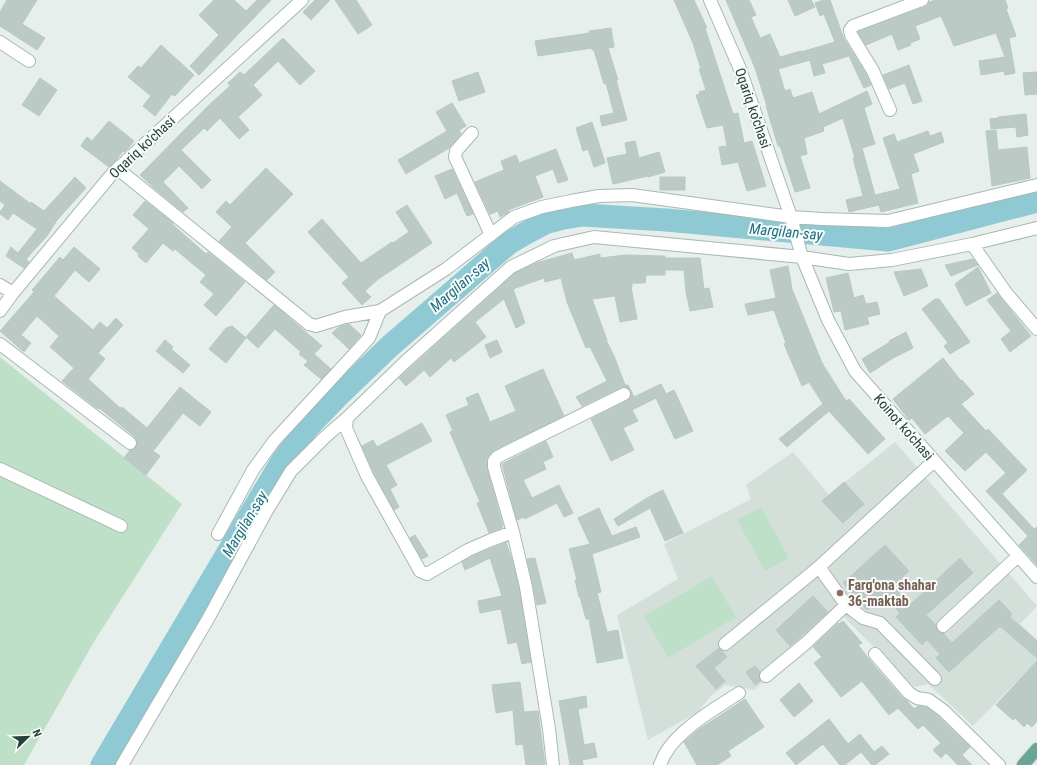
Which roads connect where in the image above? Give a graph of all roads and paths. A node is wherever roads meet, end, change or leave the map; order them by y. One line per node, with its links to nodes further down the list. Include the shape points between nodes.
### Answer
1 (302, 0): 8 (street, Oqariq ko'chasi)
2 (710, 0): 10 (street, Oqariq ko'chasi, via 740,68)
3 (922, 0): 6 (street, via 853,26 850,30 873,71)
4 (0, 42): 5 (street)
5 (29, 61)
6 (890, 110)
7 (472, 134): 12 (street, via 456,152 455,157)
8 (118, 169): 16 (street, Oqariq ko'chasi); 18 (street, via 309,324 316,326 345,317)
9 (1037, 185): 10 (street, via 888,221)
10 (791, 217): 12 (street, via 632,195 599,196 542,207 514,218); 14 (street, Oqariq ko'chasi)
11 (1037, 228): 13 (street)
12 (491, 235): 18 (street, via 446,269)
13 (972, 244): 14 (street, via 892,260 849,264); 19 (street, via 1007,294)
14 (802, 257): 22 (street, via 594,237 554,246 511,267); 24 (street, Koinot ko'chasi, via 828,320 855,371)
15 (0, 285): 16 (street)
16 (13, 293): 17 (street, Oqariq ko'chasi)
17 (0, 311)
18 (380, 311): 28 (street, via 369,338 274,441 253,470)
19 (1037, 329)
20 (0, 344): 23 (street)
21 (624, 394): 27 (street, via 497,457 494,467)
22 (347, 418): 27 (street, via 346,428 367,476 420,571 427,574 468,550); 40 (street, via 291,472)
23 (130, 443)
24 (934, 461): 29 (street, Koinot ko'chasi); 30 (street)
25 (0, 469): 26 (street)
26 (121, 526)
27 (514, 532): 41 (street, via 526,587)
28 (218, 534)
29 (1018, 556): 31 (street, Koinot ko'chasi); 33 (street)
30 (819, 567): 32 (street); 34 (street)
31 (1037, 577)
32 (846, 605): 36 (street); 37 (street, via 863,618 880,623)
33 (943, 626)
34 (725, 644)
35 (874, 654): 43 (street, via 909,692 917,698 929,700 944,710)
36 (766, 676)
37 (935, 679)
38 (739, 693): 42 (street, via 694,723 665,753)
39 (1037, 749): 44 (main road)
40 (122, 765)
41 (553, 765)
42 (660, 765)
43 (998, 765)
44 (1023, 765)

